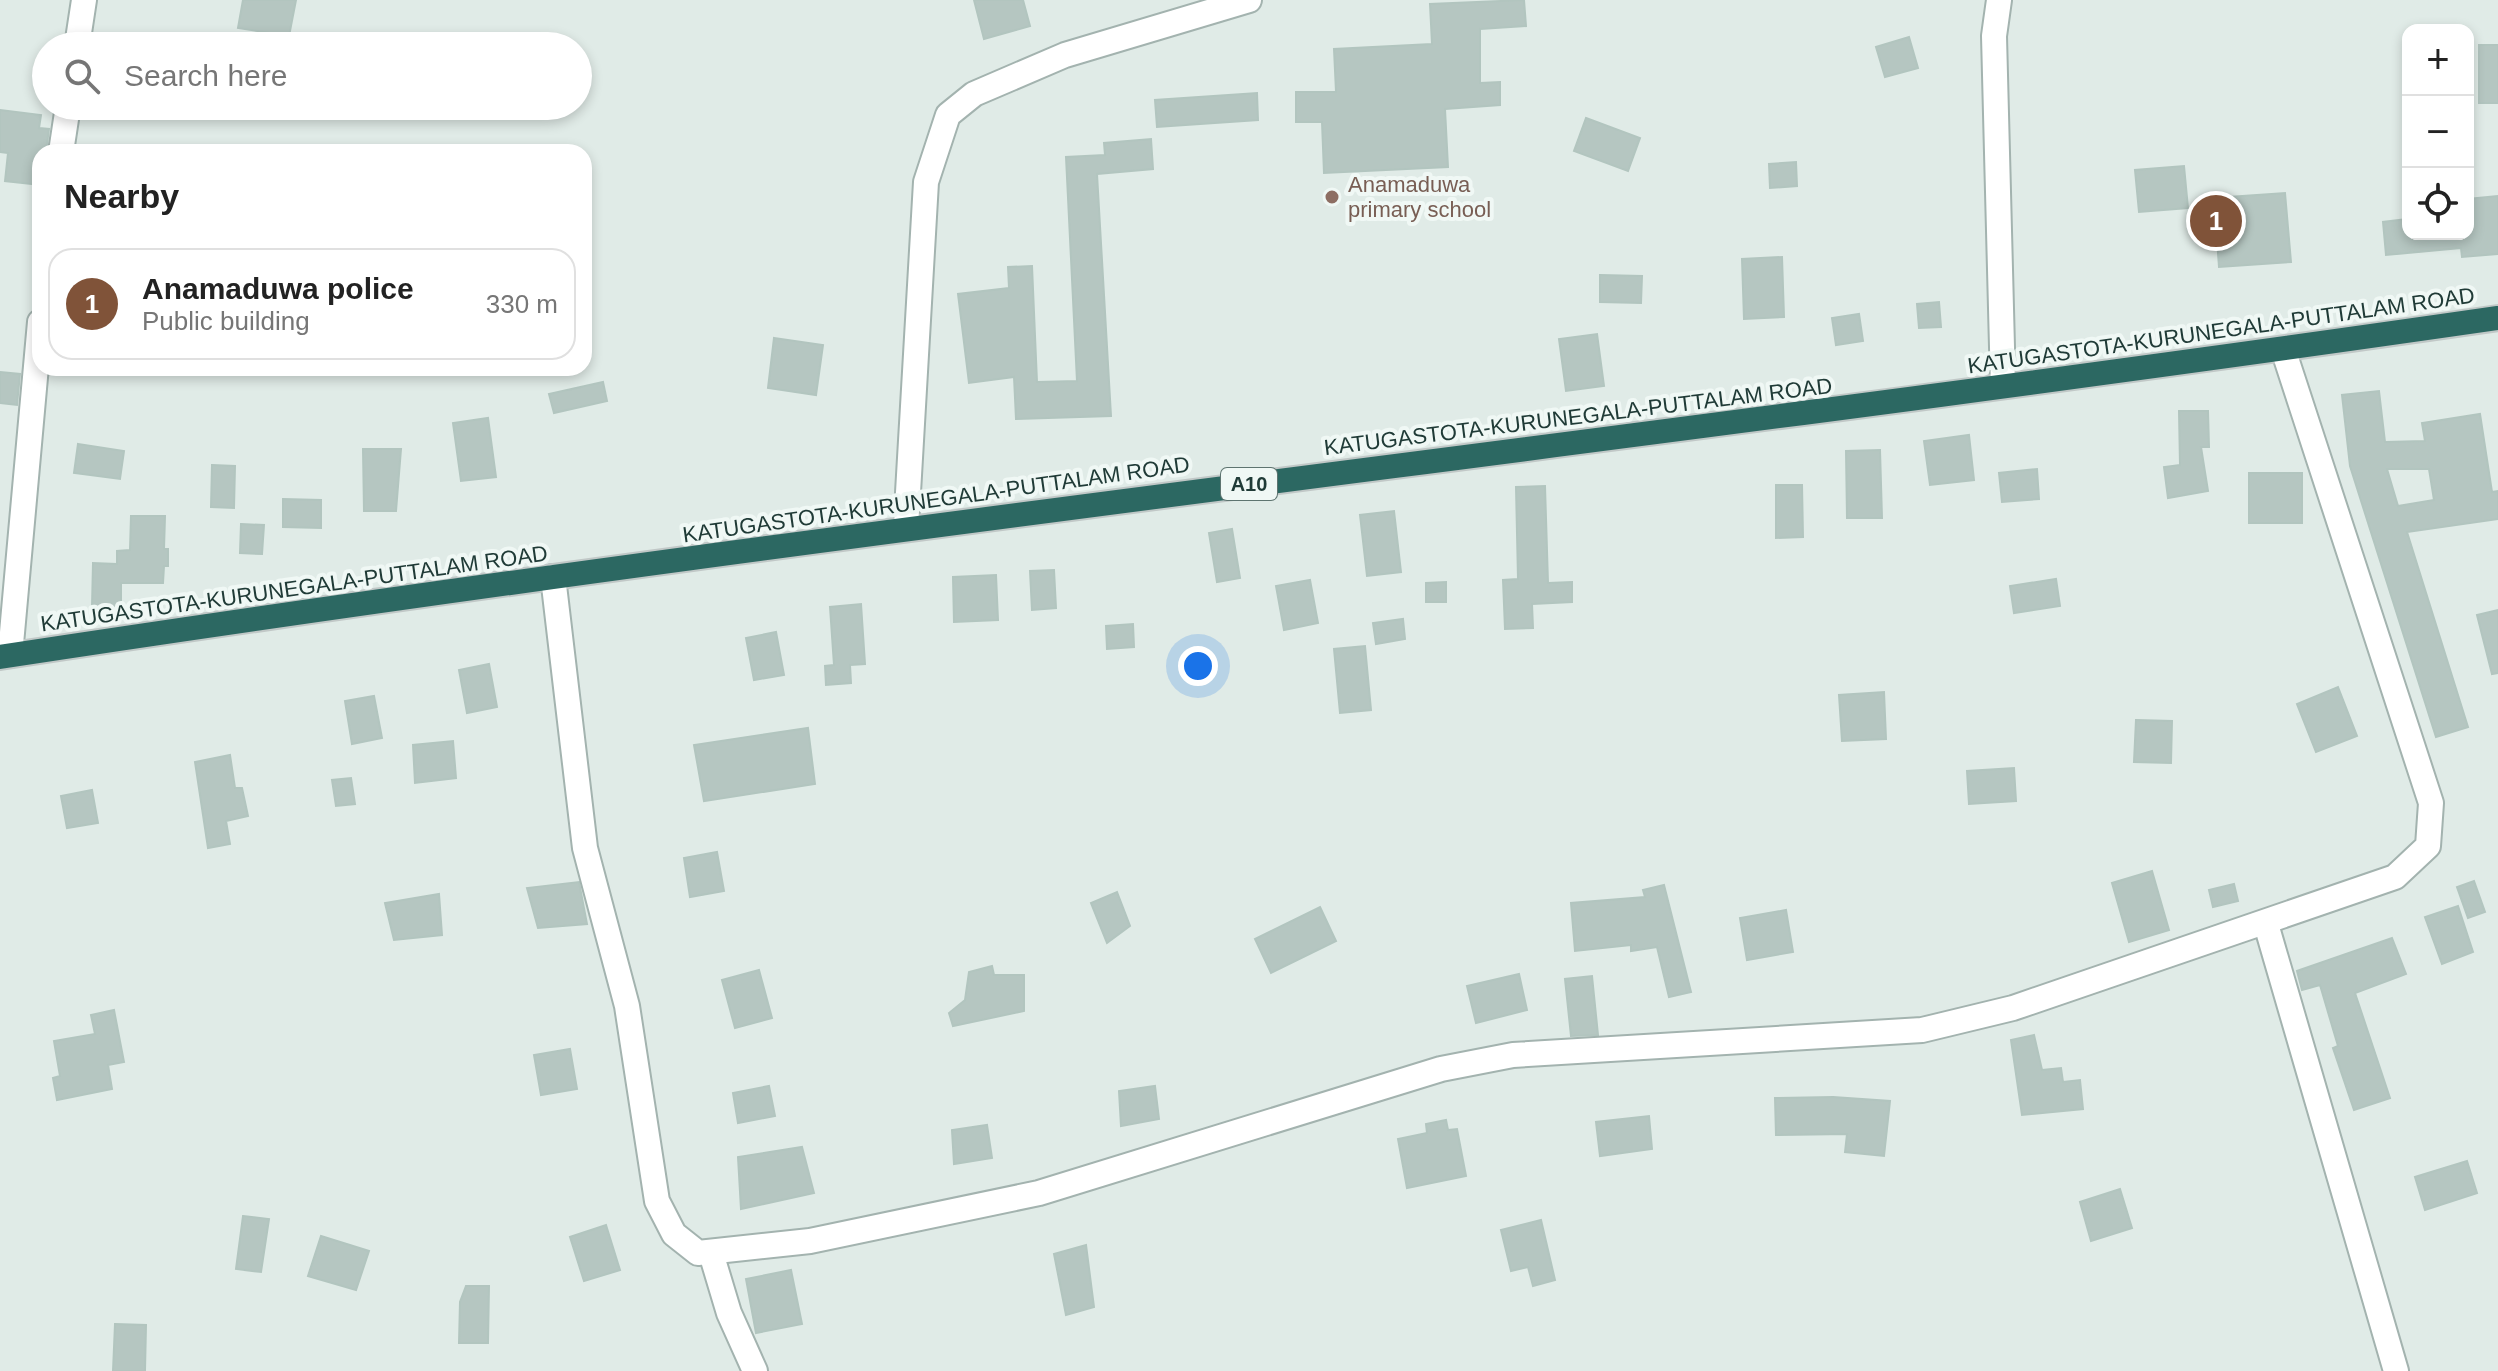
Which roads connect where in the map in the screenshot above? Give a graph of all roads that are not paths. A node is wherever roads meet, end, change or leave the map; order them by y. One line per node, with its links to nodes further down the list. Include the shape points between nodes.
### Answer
1 (84, 0): 4 (street)
2 (1249, 0): 11 (street, via 1065,55 974,94 948,115 926,182)
3 (1999, 0): 10 (street, via 1994,36)
4 (79, 32)
5 (66, 120): 6 (street)
6 (62, 144)
7 (2498, 318): 8 (highway, KATUGASTOTA-KURUNEGALA-PUTTALAM ROAD / A10)
8 (2283, 349): 10 (highway, KATUGASTOTA-KURUNEGALA-PUTTALAM ROAD / A10); 14 (street, via 2431,803 2428,846 2395,877)
9 (34, 376): 13 (street)
10 (2003, 386): 11 (highway, KATUGASTOTA-KURUNEGALA-PUTTALAM ROAD / A10)
11 (906, 527): 12 (highway, KATUGASTOTA-KURUNEGALA-PUTTALAM ROAD / A10)
12 (553, 577): 13 (highway, KATUGASTOTA-KURUNEGALA-PUTTALAM ROAD / A10); 15 (street, via 585,848 627,1006 657,1201 674,1234 698,1253)
13 (5, 656)
14 (2266, 924): 15 (street, via 2013,1008 1922,1030 1513,1055 1441,1069 1039,1193 810,1241); 17 (street)
15 (711, 1253): 16 (street, via 729,1313)
16 (755, 1371)
17 (2396, 1371)

